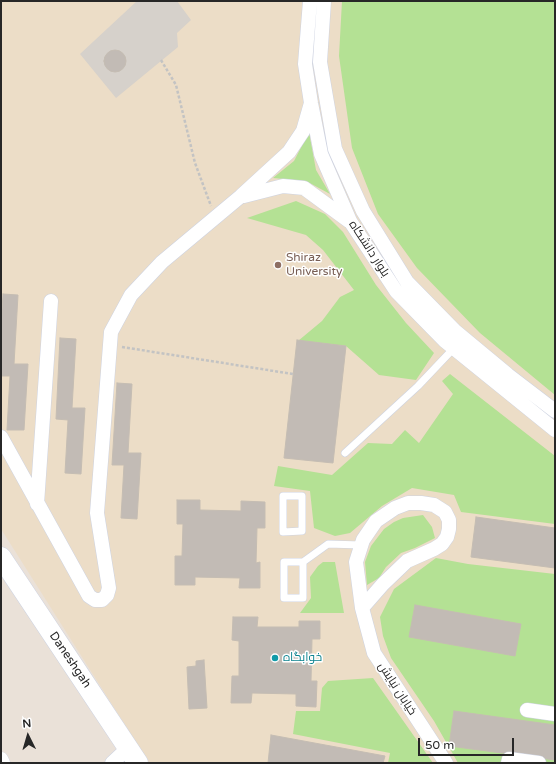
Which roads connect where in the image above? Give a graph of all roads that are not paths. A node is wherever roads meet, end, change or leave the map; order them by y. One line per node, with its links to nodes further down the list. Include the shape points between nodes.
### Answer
1 (310, 1): 3 (street, بلوار دانشکاه, via 306,64)
2 (324, 1): 8 (street, بلوار دانشکاه, via 320,62 335,149 363,211 407,282 455,331)
3 (311, 103): 4 (street, via 303,131 289,152); 5 (street, بلوار دانشکاه, via 321,154)
4 (241, 196): 5 (street, via 283,186 304,188); 13 (street, via 162,262 132,295 111,332 97,513 109,588 102,600 95,600 89,596)
5 (350, 221): 7 (street, بلوار دانشکاه, via 396,291)
6 (51, 301): 13 (street)
7 (454, 348): 9 (street, بلوار دانشکاه); 11 (lane, via 418,386)
8 (555, 411)
9 (555, 430)
10 (1, 437): 13 (street)
11 (345, 453)
12 (302, 496): 12 (lane, via 283,496 283,532 302,531)
13 (37, 504)
14 (361, 545): 16 (lane, via 328,544); 17 (street, خیابان نیایش, via 356,562); 17 (street, خیابان نیایش, via 376,521 395,508 408,504 421,502 434,505 445,512 449,520 447,537 442,544 407,561)
15 (1, 557): 20 (street, Daneshgah)
16 (303, 562): 16 (lane, via 284,562 284,598 303,598)
17 (362, 608): 24 (street, خیابان نیایش, via 374,653)
18 (527, 710): 19 (street)
19 (555, 714)
20 (133, 756): 23 (street)
21 (1, 759): 22 (street)
22 (3, 763)
23 (112, 763)
24 (446, 763)
25 (508, 763): 26 (street, via 509,759)
26 (539, 763)

